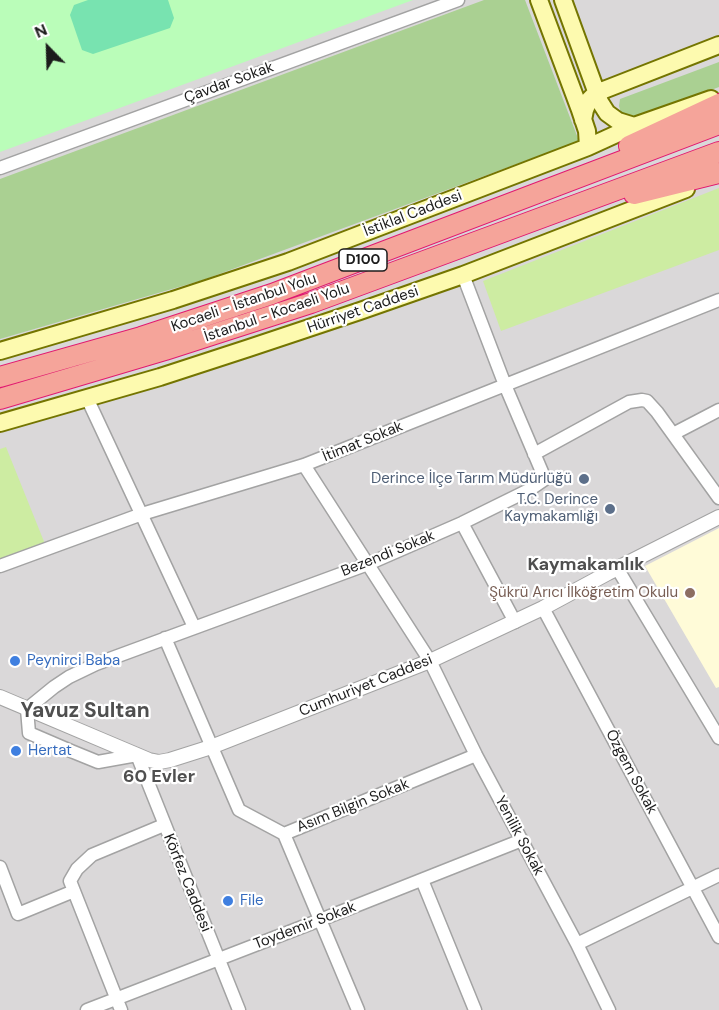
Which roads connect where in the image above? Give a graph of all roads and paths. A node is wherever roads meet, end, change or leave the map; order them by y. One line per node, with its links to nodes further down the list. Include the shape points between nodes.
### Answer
1 (458, 0): 14 (street, Çavdar Sokak)
2 (539, 0): 5 (main road)
3 (563, 0): 6 (main road)
4 (719, 45): 6 (main road)
5 (563, 66): 6 (main road); 9 (main road)
6 (598, 97): 9 (main road, via 589,100); 11 (main road, via 607,113); 12 (main road, via 600,130)
7 (719, 97): 11 (main road, İstiklal Caddesi)
8 (719, 104): 16 (highway)
9 (583, 120): 12 (main road)
10 (719, 124): 16 (highway, Kocaeli - İstanbul Yolu / D100)
11 (634, 126): 12 (main road, İstiklal Caddesi)
12 (588, 147): 20 (main road, İstiklal Caddesi, via 223,285)
13 (719, 152): 17 (highway, İstanbul - Kocaeli Yolu / D100)
14 (0, 168)
15 (719, 174): 17 (highway); 18 (main road, Hürriyet Caddesi)
16 (497, 208): 21 (highway, Kocaeli - İstanbul Yolu / D100, via 234,307)
17 (553, 214): 24 (highway, İstanbul - Kocaeli Yolu / D100, via 311,303)
18 (463, 275): 22 (street, Bezendi Sokak); 23 (main road, Hürriyet Caddesi)
19 (719, 300): 22 (street, İtimat Sokak)
20 (0, 351)
21 (0, 377)
22 (505, 385): 28 (street, Bezendi Sokak); 29 (street, İtimat Sokak)
23 (87, 398): 26 (main road, Hürriyet Caddesi); 31 (street)
24 (0, 399)
25 (719, 410): 27 (street)
26 (0, 423)
27 (673, 434): 28 (street, via 651,405 636,400); 30 (street)
28 (534, 454): 33 (street, Bezendi Sokak, via 545,479)
29 (304, 465): 31 (street, İtimat Sokak); 34 (street, Yenilik Sokak)
30 (719, 498)
31 (142, 514): 35 (street, İtimat Sokak); 39 (street)
32 (719, 516): 36 (street, Cumhuriyet Caddesi)
33 (462, 523): 34 (street, Bezendi Sokak); 38 (street)
34 (368, 564): 39 (street, Bezendi Sokak); 41 (street, Yenilik Sokak)
35 (0, 566)
36 (617, 568): 37 (street, Cumhuriyet Caddesi); 44 (street)
37 (543, 608): 38 (street, Cumhuriyet Caddesi); 54 (street, Özgem Sokak)
38 (514, 622): 41 (street, Cumhuriyet Caddesi)
39 (194, 627): 40 (street, Bezendi Sokak)
40 (165, 638): 43 (street, Bezendi Sokak, via 82,671); 45 (street, Asım Bilgin Sokak)
41 (430, 661): 45 (street, Cumhuriyet Caddesi); 47 (street, Yenilik Sokak)
42 (0, 697): 43 (street, Cumhuriyet Caddesi)
43 (27, 709): 46 (street, Cumhuriyet Caddesi); 46 (street, via 29,733 71,751 98,762)
44 (719, 738)
45 (211, 747): 46 (street, Cumhuriyet Caddesi, via 159,762); 49 (street, Asım Bilgin Sokak, via 239,810)
46 (137, 755): 48 (street, Körfez Caddesi)
47 (476, 755): 49 (street, Asım Bilgin Sokak); 50 (street, Yenilik Sokak)
48 (164, 825): 55 (street, via 92,855 72,875); 59 (street, Körfez Caddesi)
49 (284, 834): 56 (street)
50 (522, 840): 53 (street, Toydemir Sokak); 58 (street, Yenilik Sokak)
51 (0, 867): 55 (street, via 18,914)
52 (719, 875): 54 (street)
53 (422, 880): 56 (street, Toydemir Sokak); 64 (street)
54 (693, 888): 57 (street, Özgem Sokak); 58 (street)
55 (74, 891): 60 (street)
56 (320, 920): 59 (street, Toydemir Sokak); 63 (street)
57 (719, 937)
58 (577, 944): 65 (street, Yenilik Sokak)
59 (219, 960): 60 (street, Toydemir Sokak); 62 (street, Körfez Caddesi)
60 (118, 1004): 61 (street, Toydemir Sokak)
61 (87, 1010)
62 (239, 1010)
63 (358, 1010)
64 (475, 1010)
65 (608, 1010)

